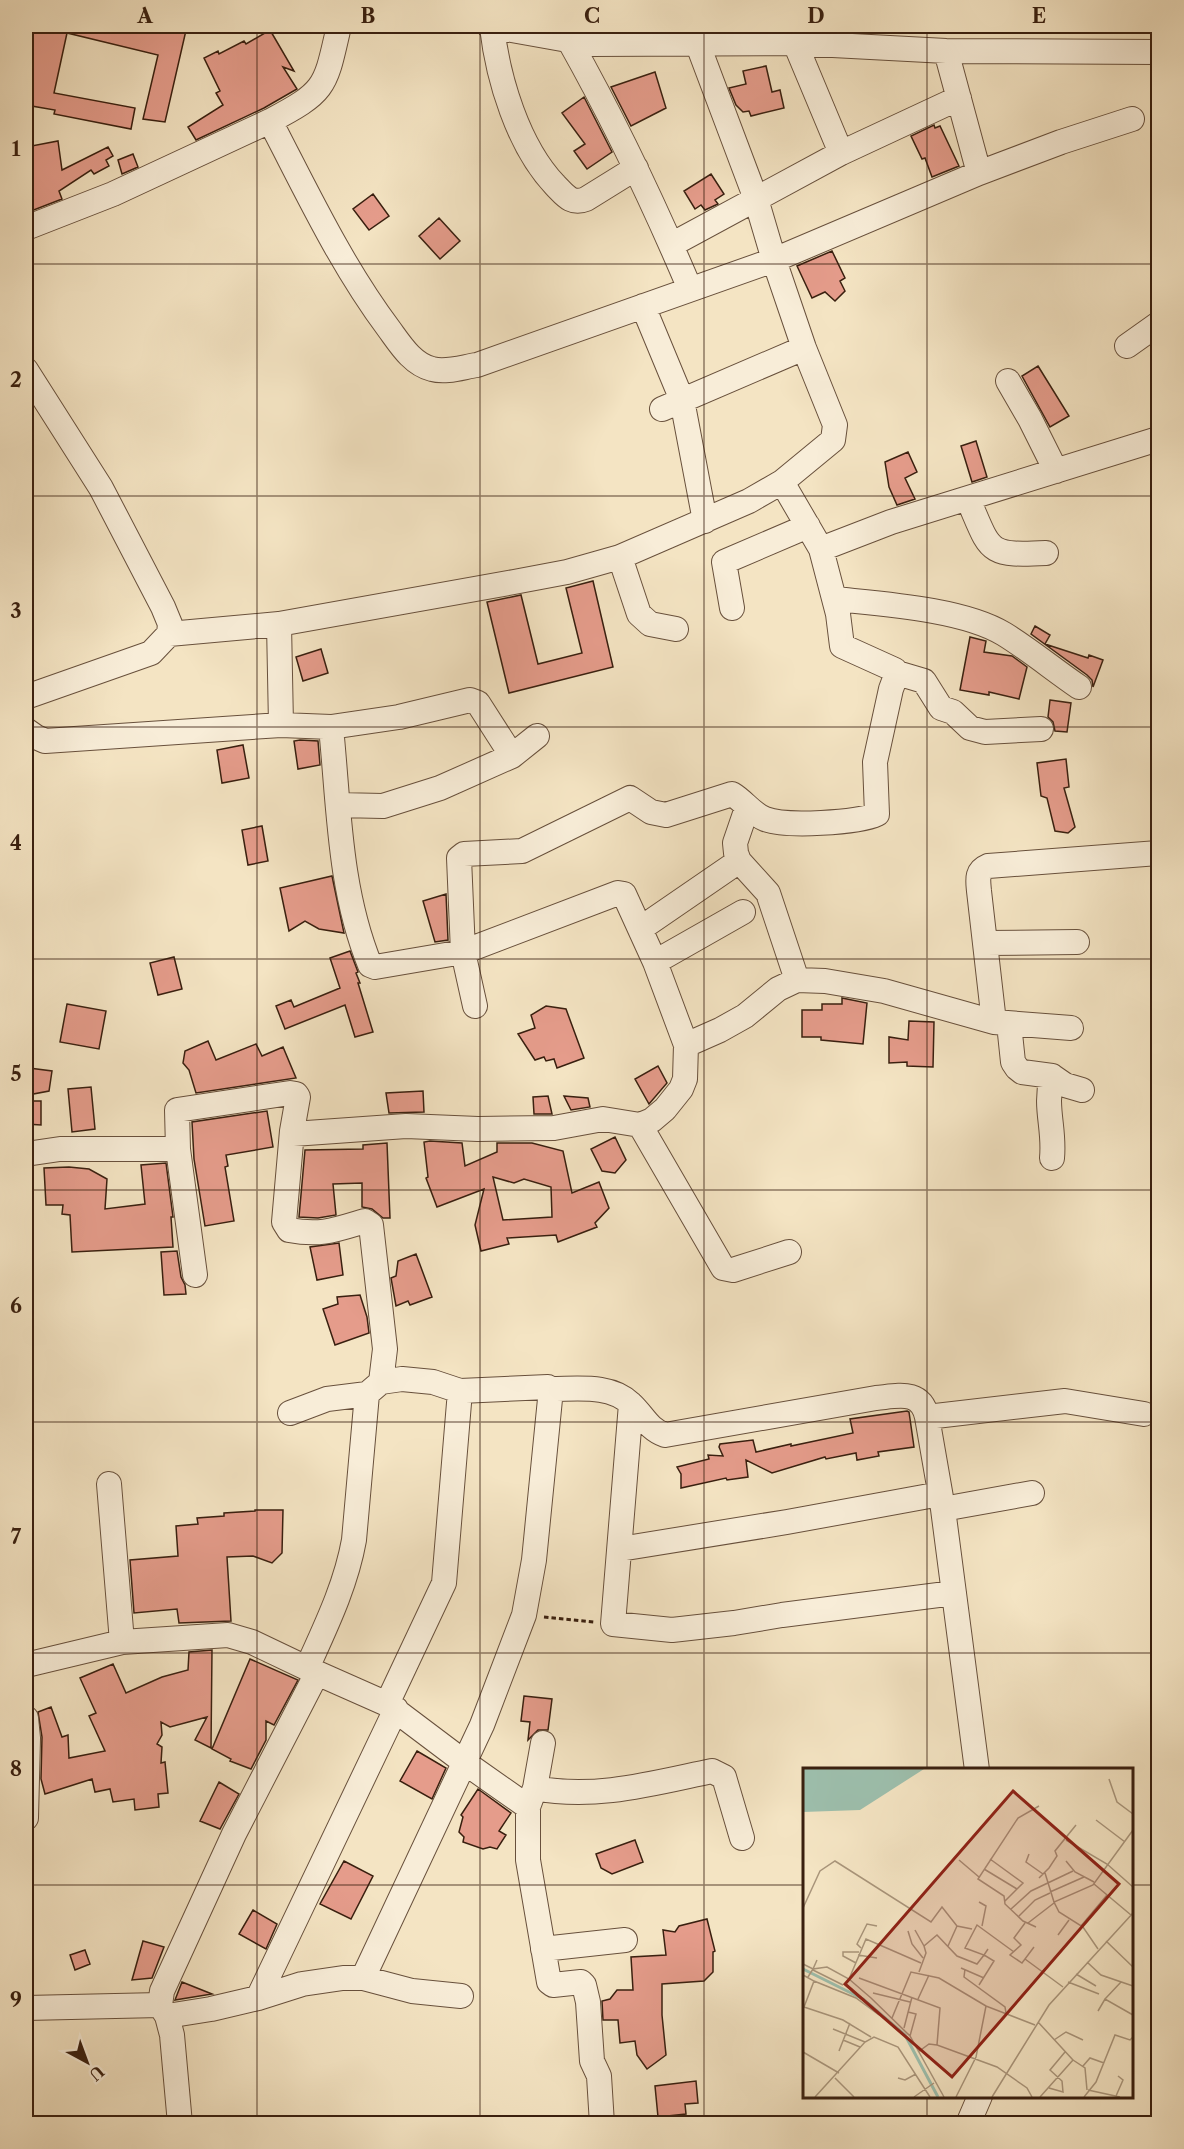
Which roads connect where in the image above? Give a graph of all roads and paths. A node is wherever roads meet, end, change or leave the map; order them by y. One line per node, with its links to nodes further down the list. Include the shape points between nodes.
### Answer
1 (339, 26): 10 (street, via 322,86)
2 (491, 26): 3 (street); 12 (street, via 501,78 521,131 542,171 568,198 579,202 586,199)
3 (570, 42): 5 (street); 12 (street)
4 (795, 43): 5 (street); 6 (street); 11 (street)
5 (698, 45): 14 (street)
6 (946, 51): 7 (street); 8 (street)
7 (1158, 52)
8 (959, 98): 11 (street); 13 (street)
9 (1132, 119): 13 (street)
10 (270, 121): 15 (street, via 113,194); 19 (street, via 349,271 406,352 432,370 477,365)
11 (841, 153): 14 (street)
12 (636, 168): 16 (street)
13 (979, 173): 17 (street)
14 (756, 200): 16 (street); 17 (street)
15 (26, 228)
16 (671, 245): 18 (street)
17 (774, 260): 18 (street); 22 (street)
18 (690, 289): 19 (street)
19 (642, 306): 25 (street)
20 (1158, 324): 21 (street)
21 (1126, 346)
22 (804, 348): 25 (street); 28 (street, via 835,425 835,436)
23 (26, 370): 39 (street, via 101,488 163,607 170,624)
24 (1008, 381): 27 (street)
25 (672, 405): 30 (street)
26 (1158, 440): 27 (street)
27 (1056, 471): 29 (street)
28 (782, 482): 30 (street); 31 (street)
29 (968, 499): 32 (street, via 891,522); 33 (street, via 991,547 1010,555)
30 (705, 521): 34 (street)
31 (807, 526): 32 (street); 36 (street, via 724,562)
32 (821, 549): 35 (street)
33 (1046, 553)
34 (620, 557): 37 (street, via 567,572); 38 (street, via 639,614 650,624)
35 (836, 605): 40 (street, via 842,646); 41 (street, via 929,611 984,625)
36 (732, 608)
37 (279, 624): 39 (street); 43 (street)
38 (676, 629)
39 (169, 634): 42 (street, via 151,653)
40 (897, 673): 45 (street, via 924,681 941,708 953,712 970,728 985,732); 50 (street, via 875,762 877,814 788,824 765,819)
41 (1079, 687)
42 (26, 697)
43 (281, 725): 44 (street); 46 (street, via 45,741)
44 (331, 727): 48 (street, via 474,700); 49 (street)
45 (1041, 729)
46 (26, 730)
47 (537, 736): 48 (street)
48 (512, 756): 49 (street, via 440,788 383,806)
49 (338, 805): 57 (street, via 347,889 369,965)
50 (747, 808): 52 (street, via 735,843); 57 (street, via 732,794 658,815 630,798 522,851 461,855)
51 (1158, 853): 56 (street, via 983,868 978,876)
52 (739, 861): 54 (street); 59 (street, via 768,893)
53 (743, 912): 58 (street)
54 (640, 929): 57 (street, via 621,892); 58 (street)
55 (1077, 942): 56 (street)
56 (985, 943): 61 (street)
57 (463, 952): 60 (street)
58 (655, 962): 63 (street)
59 (797, 980): 61 (street, via 884,991); 63 (street, via 778,989 745,1016)
60 (475, 1006)
61 (1002, 1023): 62 (street); 64 (street, via 1017,1068)
62 (1071, 1028)
63 (686, 1045): 66 (street, via 685,1079 676,1098 652,1120)
64 (1052, 1076): 65 (street); 70 (street, via 1048,1093)
65 (1082, 1090)
66 (640, 1125): 67 (street, via 603,1119 554,1128 406,1126); 71 (street, via 723,1268 733,1270)
67 (293, 1134): 68 (street, via 298,1097 290,1093 177,1110); 73 (street, via 284,1222 289,1230 323,1233 368,1221 373,1232)
68 (178, 1149): 69 (street, via 60,1149); 72 (street)
69 (26, 1154)
70 (1052, 1158)
71 (789, 1252)
72 (195, 1275)
73 (379, 1372): 75 (street); 77 (street); 89 (street, via 350,1562)
74 (551, 1389): 75 (street); 76 (street, via 614,1392); 85 (street, via 534,1560)
75 (460, 1391): 90 (street, via 444,1584)
76 (631, 1404): 79 (street, via 650,1427 665,1435 908,1395 920,1401); 83 (street)
77 (290, 1413)
78 (1144, 1414): 79 (street, via 1065,1401)
79 (927, 1417): 82 (street)
80 (109, 1484): 87 (street)
81 (1032, 1493): 82 (street)
82 (941, 1501): 83 (street); 84 (street)
83 (620, 1549): 86 (street)
84 (954, 1593): 86 (street, via 672,1630); 94 (street)
85 (524, 1615): 86 (path); 93 (street)
86 (614, 1624)
87 (122, 1642): 88 (street); 89 (street, via 228,1635)
88 (26, 1665)
89 (312, 1670): 90 (street); 104 (street, via 162,1991)
90 (392, 1707): 93 (street); 102 (street)
91 (26, 1718): 96 (street)
92 (543, 1743): 95 (street)
93 (464, 1762): 95 (street); 100 (street)
94 (977, 1768)
95 (532, 1797): 97 (street, via 607,1792 712,1771 724,1777); 99 (street, via 528,1860)
96 (26, 1818)
97 (742, 1838)
98 (625, 1940): 99 (street)
99 (543, 1949): 107 (street, via 549,1982 584,1985 592,2061 600,2076)
100 (363, 1977): 101 (street, via 412,1991); 102 (street, via 302,1984)
101 (461, 1996)
102 (258, 1998): 104 (street, via 211,2009)
103 (26, 2008): 104 (street)
104 (164, 2010): 106 (street, via 172,2035)
105 (980, 2098): 108 (street)
106 (180, 2124)
107 (602, 2124)
108 (968, 2124)

